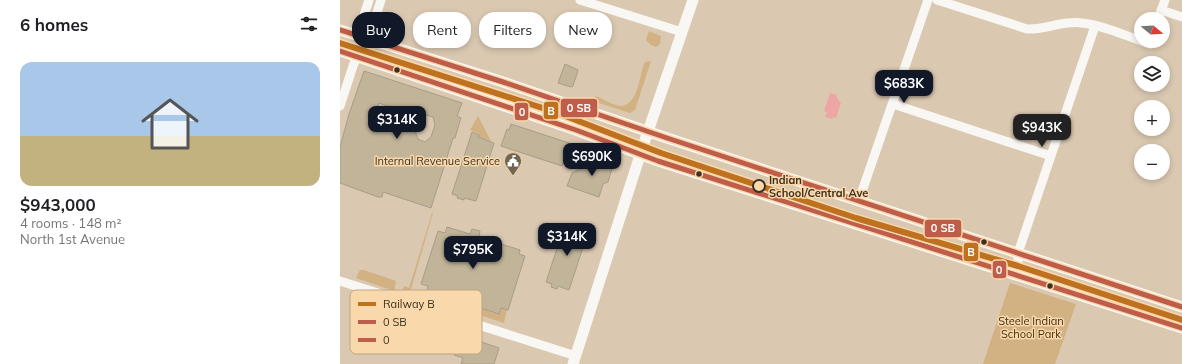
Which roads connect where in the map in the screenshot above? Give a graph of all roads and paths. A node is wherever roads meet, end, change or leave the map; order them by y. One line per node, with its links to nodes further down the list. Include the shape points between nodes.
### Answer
1 (369, 0): 8 (street)
2 (381, 0): 9 (street)
3 (580, 0): 15 (street)
4 (693, 0): 15 (main road)
5 (928, 0): 22 (street)
6 (937, 0): 13 (street, via 1027,29 1042,30 1070,23)
7 (1164, 0): 10 (street)
8 (365, 12)
9 (377, 12)
10 (1161, 12)
11 (1170, 15): 12 (street)
12 (1182, 17)
13 (1095, 26): 17 (street); 26 (street)
14 (340, 30): 16 (main road)
15 (682, 32): 24 (main road)
16 (352, 34)
17 (1134, 37)
18 (360, 48): 21 (street)
19 (396, 48): 24 (main road)
20 (340, 51): 21 (main road)
21 (358, 53): 23 (street); 25 (main road)
22 (893, 104): 26 (street); 27 (street)
23 (340, 106)
24 (648, 131): 25 (main road); 27 (main road)
25 (640, 154): 29 (main road); 35 (main road)
26 (1051, 156): 28 (street)
27 (859, 200): 28 (main road)
28 (1018, 253): 29 (street); 32 (main road)
29 (1018, 275): 33 (main road)
30 (340, 281): 31 (street)
31 (367, 290)
32 (1182, 307)
33 (1182, 328)
34 (482, 329): 35 (street)
35 (574, 360)

